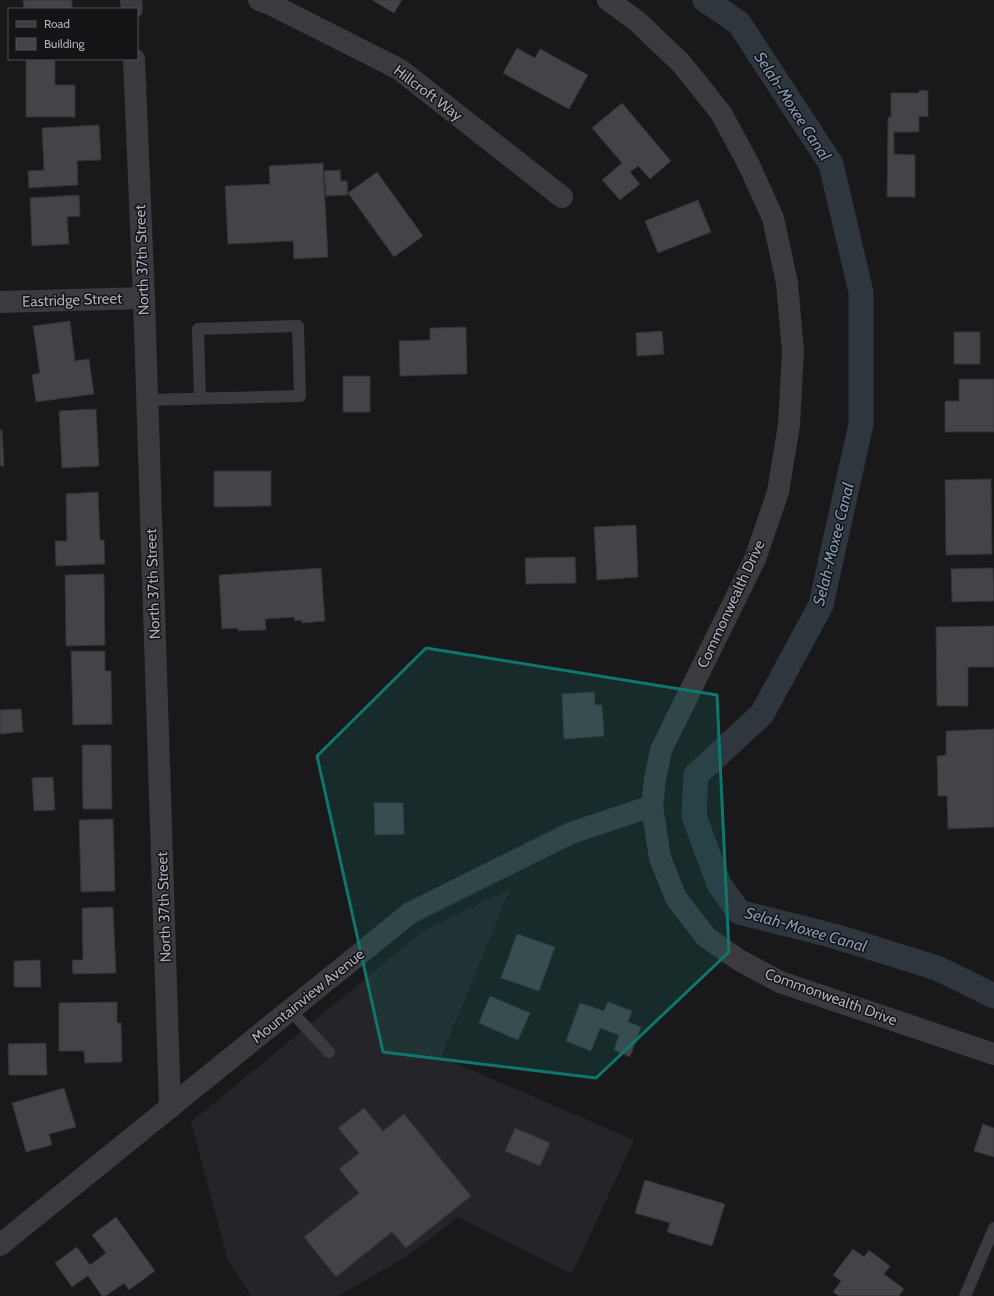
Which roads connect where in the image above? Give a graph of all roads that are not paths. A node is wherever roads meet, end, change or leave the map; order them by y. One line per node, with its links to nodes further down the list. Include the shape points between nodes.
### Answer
1 (259, 0): 4 (street, Hillcroft Way, via 399,69)
2 (608, 0): 9 (street, Commonwealth Drive, via 638,22 681,63 721,113 749,165 773,218 787,283 793,352 789,425 778,492 755,559 661,750 654,779)
3 (134, 60): 5 (street, North 37th Street)
4 (562, 197)
5 (144, 298): 6 (street, Eastridge Street); 8 (street, North 37th Street)
6 (0, 302)
7 (200, 399): 7 (lane, via 300,396 298,326 198,329); 8 (lane)
8 (147, 400): 13 (street, North 37th Street)
9 (652, 806): 10 (street, Mountainview Avenue, via 571,833 410,913); 12 (street, Commonwealth Drive, via 660,858 676,898 706,937 739,960 780,982)
10 (290, 1010): 11 (lane); 13 (street, Mountainview Avenue)
11 (329, 1052)
12 (994, 1054)
13 (170, 1108): 15 (street, Mountainview Avenue)
14 (994, 1228): 16 (lane)
15 (0, 1245)
16 (965, 1296)

